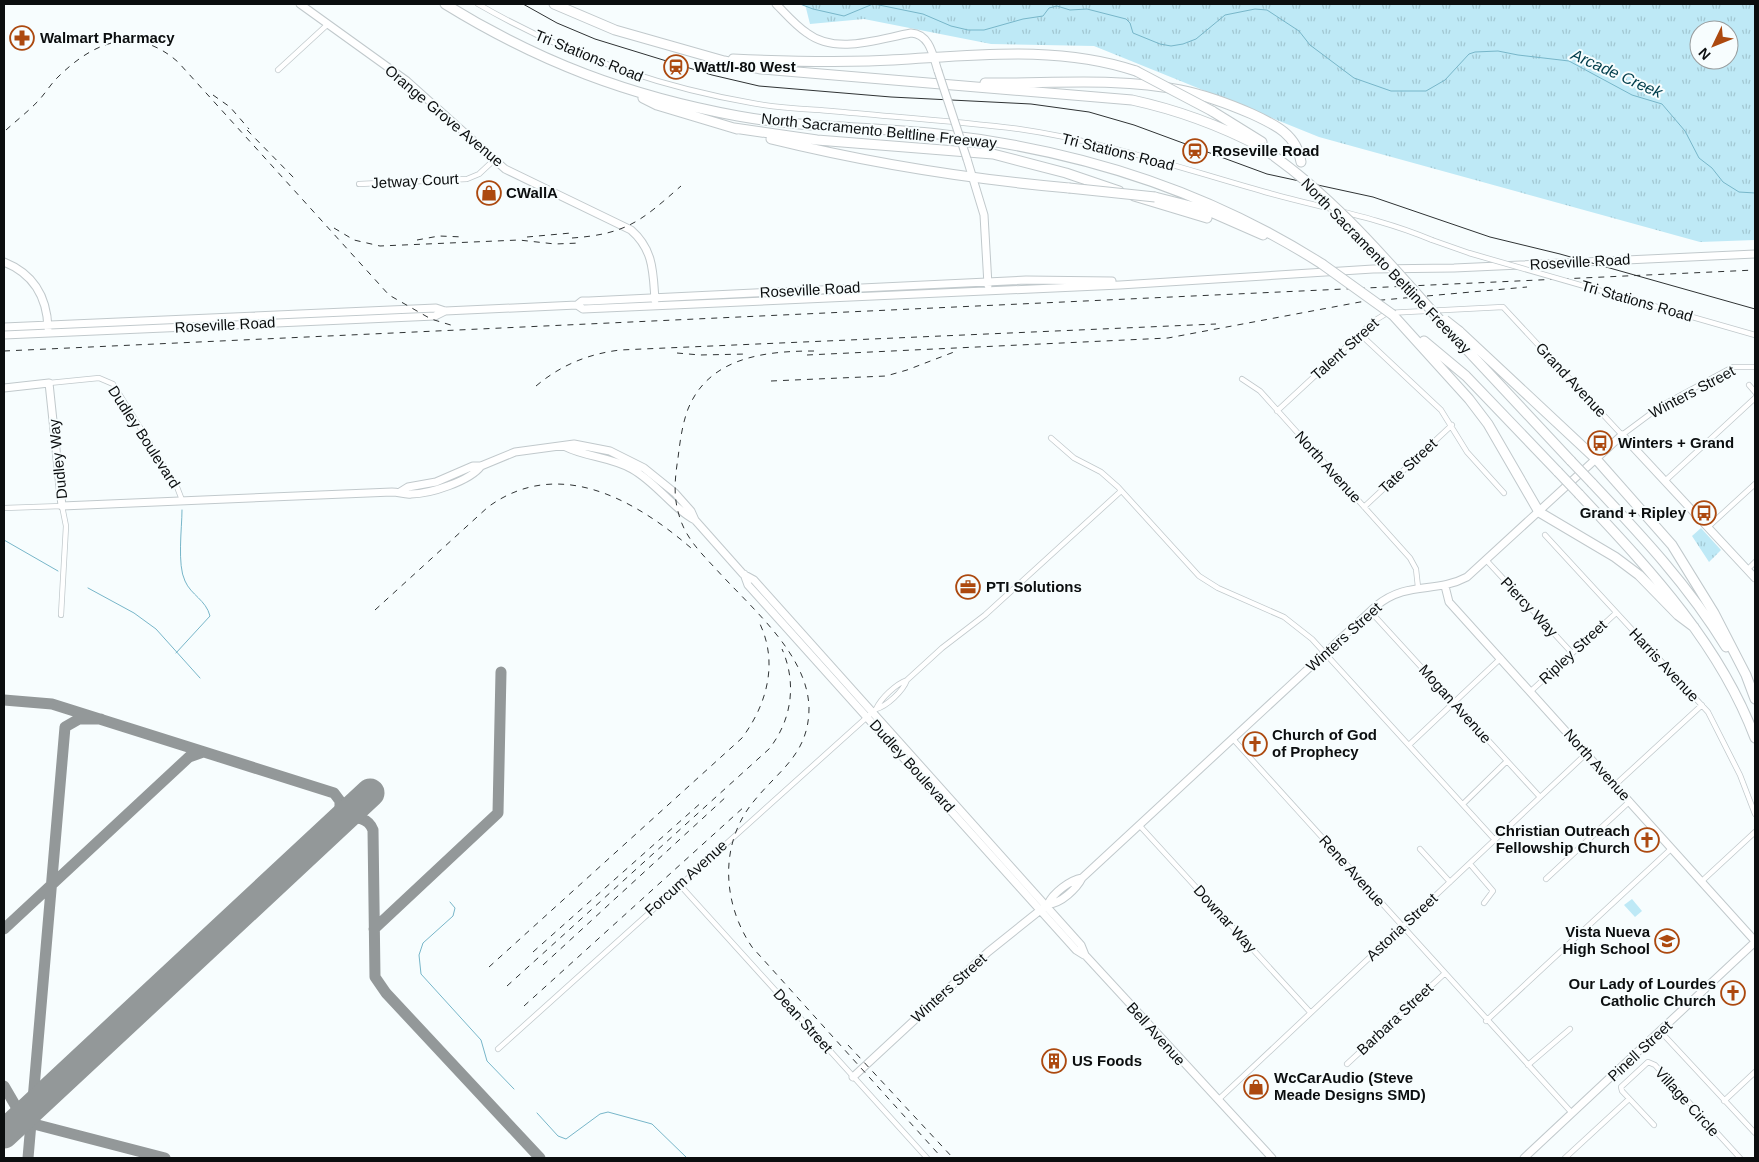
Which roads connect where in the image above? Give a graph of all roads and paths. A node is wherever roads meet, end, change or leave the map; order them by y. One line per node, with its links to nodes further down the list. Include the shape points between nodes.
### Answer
1 (300, 4): 6 (main road, Orange Grove Avenue)
2 (445, 4): 11 (highway, North Sacramento Beltline Freeway, via 523,49)
3 (478, 4): 35 (street, Tri Stations Road, bridge, via 582,56 654,81 754,104 970,124 1065,137 1370,218 1469,253)
4 (554, 4): 8 (highway, via 614,30)
5 (776, 4): 7 (main road, via 808,34 822,42 848,44 915,34 926,39)
6 (328, 24): 9 (street); 14 (main road, Orange Grove Avenue, via 412,86)
7 (933, 56): 8 (highway, via 828,61); 13 (highway, bridge, via 1064,55 1097,60 1136,71 1212,111); 16 (main road, bridge)
8 (712, 58): 10 (highway, via 770,70)
9 (278, 70)
10 (968, 87): 13 (highway, via 1149,104 1201,118); 15 (highway, via 981,83 1101,83 1180,90 1230,105 1285,131 1297,144)
11 (622, 88): 12 (highway, via 657,105); 21 (highway, North Sacramento Beltline Freeway, via 697,107 782,122 938,134 1079,159 1180,191 1253,224)
12 (734, 128): 16 (highway, via 849,157); 18 (highway, via 817,140 993,154 1066,173)
13 (1261, 145): 34 (highway, North Sacramento Beltline Freeway, bridge, via 1286,159)
14 (494, 160): 17 (street, Jetway Court, via 479,174 467,179); 25 (main road, Orange Grove Avenue, via 512,173 620,224 636,235 652,262)
15 (1301, 162)
16 (974, 178): 21 (highway, bridge, via 1151,196 1206,210); 22 (main road, via 984,215)
17 (359, 184)
18 (1207, 218)
19 (1755, 254): 23 (main road, Roseville Road, via 1373,269)
20 (4, 262): 30 (main road, via 20,270 34,283 44,300)
21 (1322, 264): 37 (highway, North Sacramento Beltline Freeway, bridge, via 1393,315)
22 (988, 282): 23 (main road, Roseville Road, via 1066,280); 24 (main road); 25 (main road, Roseville Road)
23 (1135, 283): 24 (main road, Roseville Road)
24 (988, 290): 27 (main road, Roseville Road)
25 (655, 298): 26 (main road, Roseville Road, via 582,301); 27 (main road, Orange Grove Avenue)
26 (577, 305): 27 (main road, Roseville Road, via 583,309); 29 (main road, Roseville Road)
27 (655, 306)
28 (1423, 310): 33 (street, Talent Street, via 1387,313); 47 (street, Grand Avenue, via 1503,307)
29 (445, 311): 30 (main road, Roseville Road, via 436,308); 32 (main road, Roseville Road, via 435,316)
30 (48, 324): 31 (main road, Roseville Road); 32 (main road)
31 (4, 327)
32 (49, 333): 36 (main road, Roseville Road)
33 (1360, 334): 45 (street, Talent Street); 46 (street, via 1436,405)
34 (1457, 334): 49 (highway); 75 (highway, North Sacramento Beltline Freeway, bridge, via 1662,558 1716,632)
35 (1755, 335)
36 (4, 336)
37 (1432, 352): 58 (highway, via 1488,424); 70 (highway, North Sacramento Beltline Freeway, bridge, via 1466,376 1579,494 1647,567)
38 (1755, 367): 47 (street, Winters Street, via 1734,367 1661,406)
39 (1242, 379): 45 (street, North Avenue, via 1260,391)
40 (49, 383): 42 (main road, Dudley Boulevard); 54 (street, Dudley Boulevard, via 99,378 114,384); 55 (main road, Dudley Way)
41 (1749, 385): 43 (street)
42 (4, 388)
43 (1755, 392)
44 (1755, 398): 50 (street)
45 (1277, 410): 56 (street, North Avenue)
46 (1452, 425): 53 (street, via 1467,452); 56 (street, Tate Street)
47 (1622, 435): 49 (main road, Winters Street); 50 (main road, Grand Avenue)
48 (1051, 438): 52 (street)
49 (1596, 459): 58 (main road, Winters Street); 75 (highway, via 1672,545 1714,613 1746,674)
50 (1665, 481): 59 (main road, Grand Avenue)
51 (1755, 484): 59 (street)
52 (1121, 491): 71 (street, via 1200,576 1218,588 1284,617); 78 (street, Forcum Avenue, via 985,615 942,648 882,707)
53 (1504, 493)
54 (182, 500): 55 (main road, Dudley Way); 78 (main road, Dudley Boulevard, via 400,492 528,449 574,444 598,448 644,468 675,493 743,574 748,585)
55 (62, 506): 57 (street); 69 (street, via 66,526)
56 (1364, 506): 66 (street, North Avenue, via 1412,560)
57 (4, 508)
58 (1539, 512): 61 (main road, Winters Street); 70 (highway, via 1615,557)
59 (1708, 527): 63 (main road, Grand Avenue)
60 (1545, 535): 68 (street, Harris Avenue)
61 (1487, 561): 65 (main road, Winters Street, via 1467,577); 72 (street, Piercy Way)
62 (1755, 562): 63 (street)
63 (1748, 569): 64 (main road, Grand Avenue)
64 (1755, 578)
65 (1445, 586): 66 (main road, Winters Street); 73 (main road, North Avenue, via 1450,602)
66 (1418, 587): 67 (main road, Winters Street, via 1395,593)
67 (1370, 612): 71 (main road, Winters Street); 76 (street, Mogan Avenue)
68 (1616, 613): 72 (street, Ripley Street); 77 (street, Harris Avenue)
69 (60, 615)
70 (1694, 627): 79 (highway, North Sacramento Beltline Freeway, via 1730,684)
71 (1325, 653): 80 (main road, Winters Street); 81 (street)
72 (1572, 653): 74 (street, Ripley Street)
73 (1500, 658): 74 (main road, North Avenue); 76 (street)
74 (1531, 691): 82 (main road, North Avenue)
75 (1755, 699)
76 (1454, 702): 81 (street); 83 (street, Mogan Avenue)
77 (1702, 705): 84 (street); 88 (street, Harris Avenue, via 1721,737)
78 (872, 712): 98 (street, Forcum Avenue); 100 (main road, Dudley Boulevard)
79 (1755, 738)
80 (1233, 739): 89 (main road, Winters Street); 101 (street, Rene Avenue)
81 (1409, 745): 87 (street)
82 (1587, 753): 84 (main road, North Avenue); 85 (street, Astoria Street)
83 (1507, 762): 85 (street, Mogan Avenue); 87 (street)
84 (1615, 785): 86 (main road, North Avenue)
85 (1540, 797): 91 (street, Astoria Street)
86 (1630, 801): 92 (main road, North Avenue); 95 (street)
87 (1462, 804): 91 (street)
88 (1755, 814)
89 (1140, 826): 100 (main road, Winters Street); 105 (street, Downar Way)
90 (1755, 832): 96 (street)
91 (1495, 840): 94 (street, Astoria Street)
92 (1672, 848): 96 (main road, North Avenue); 106 (street)
93 (1420, 850): 97 (street)
94 (1470, 864): 97 (street, Astoria Street); 99 (street, via 1494,891)
95 (1546, 879)
96 (1702, 881): 102 (main road, North Avenue)
97 (1450, 882): 101 (street, Astoria Street)
98 (679, 884): 109 (street, Forcum Avenue); 113 (street, Dean Street)
99 (1484, 903)
100 (1045, 907): 103 (main road, Dudley Boulevard, via 1076,950); 113 (main road, Winters Street, via 988,952)
101 (1402, 926): 104 (street, Rene Avenue); 105 (street, Astoria Street)
102 (1755, 942): 108 (main road, Pinell Street)
103 (1085, 955): 115 (main road, Bell Avenue)
104 (1444, 974): 106 (street, Rene Avenue); 110 (street, Barbara Street)
105 (1310, 1012): 115 (street, Astoria Street)
106 (1486, 1021): 111 (street, Rene Avenue)
107 (1570, 1029): 111 (street)
108 (1661, 1032): 116 (street); 117 (main road, Pinell Street)
109 (498, 1048)
110 (1346, 1064)
111 (1528, 1065): 117 (street, Rene Avenue)
112 (1755, 1072): 116 (street)
113 (854, 1077): 120 (street, Dean Street)
114 (1629, 1099): 118 (street); 123 (street); 124 (street, Village Circle, via 1622,1092 1622,1087 1648,1062 1652,1063)
115 (1217, 1101): 121 (main road, Bell Avenue)
116 (1724, 1101): 119 (street)
117 (1572, 1113): 122 (main road, Pinell Street)
118 (1654, 1126)
119 (1755, 1132)
120 (927, 1158)
121 (1272, 1158)
122 (1524, 1158)
123 (1567, 1158)
124 (1740, 1158)

